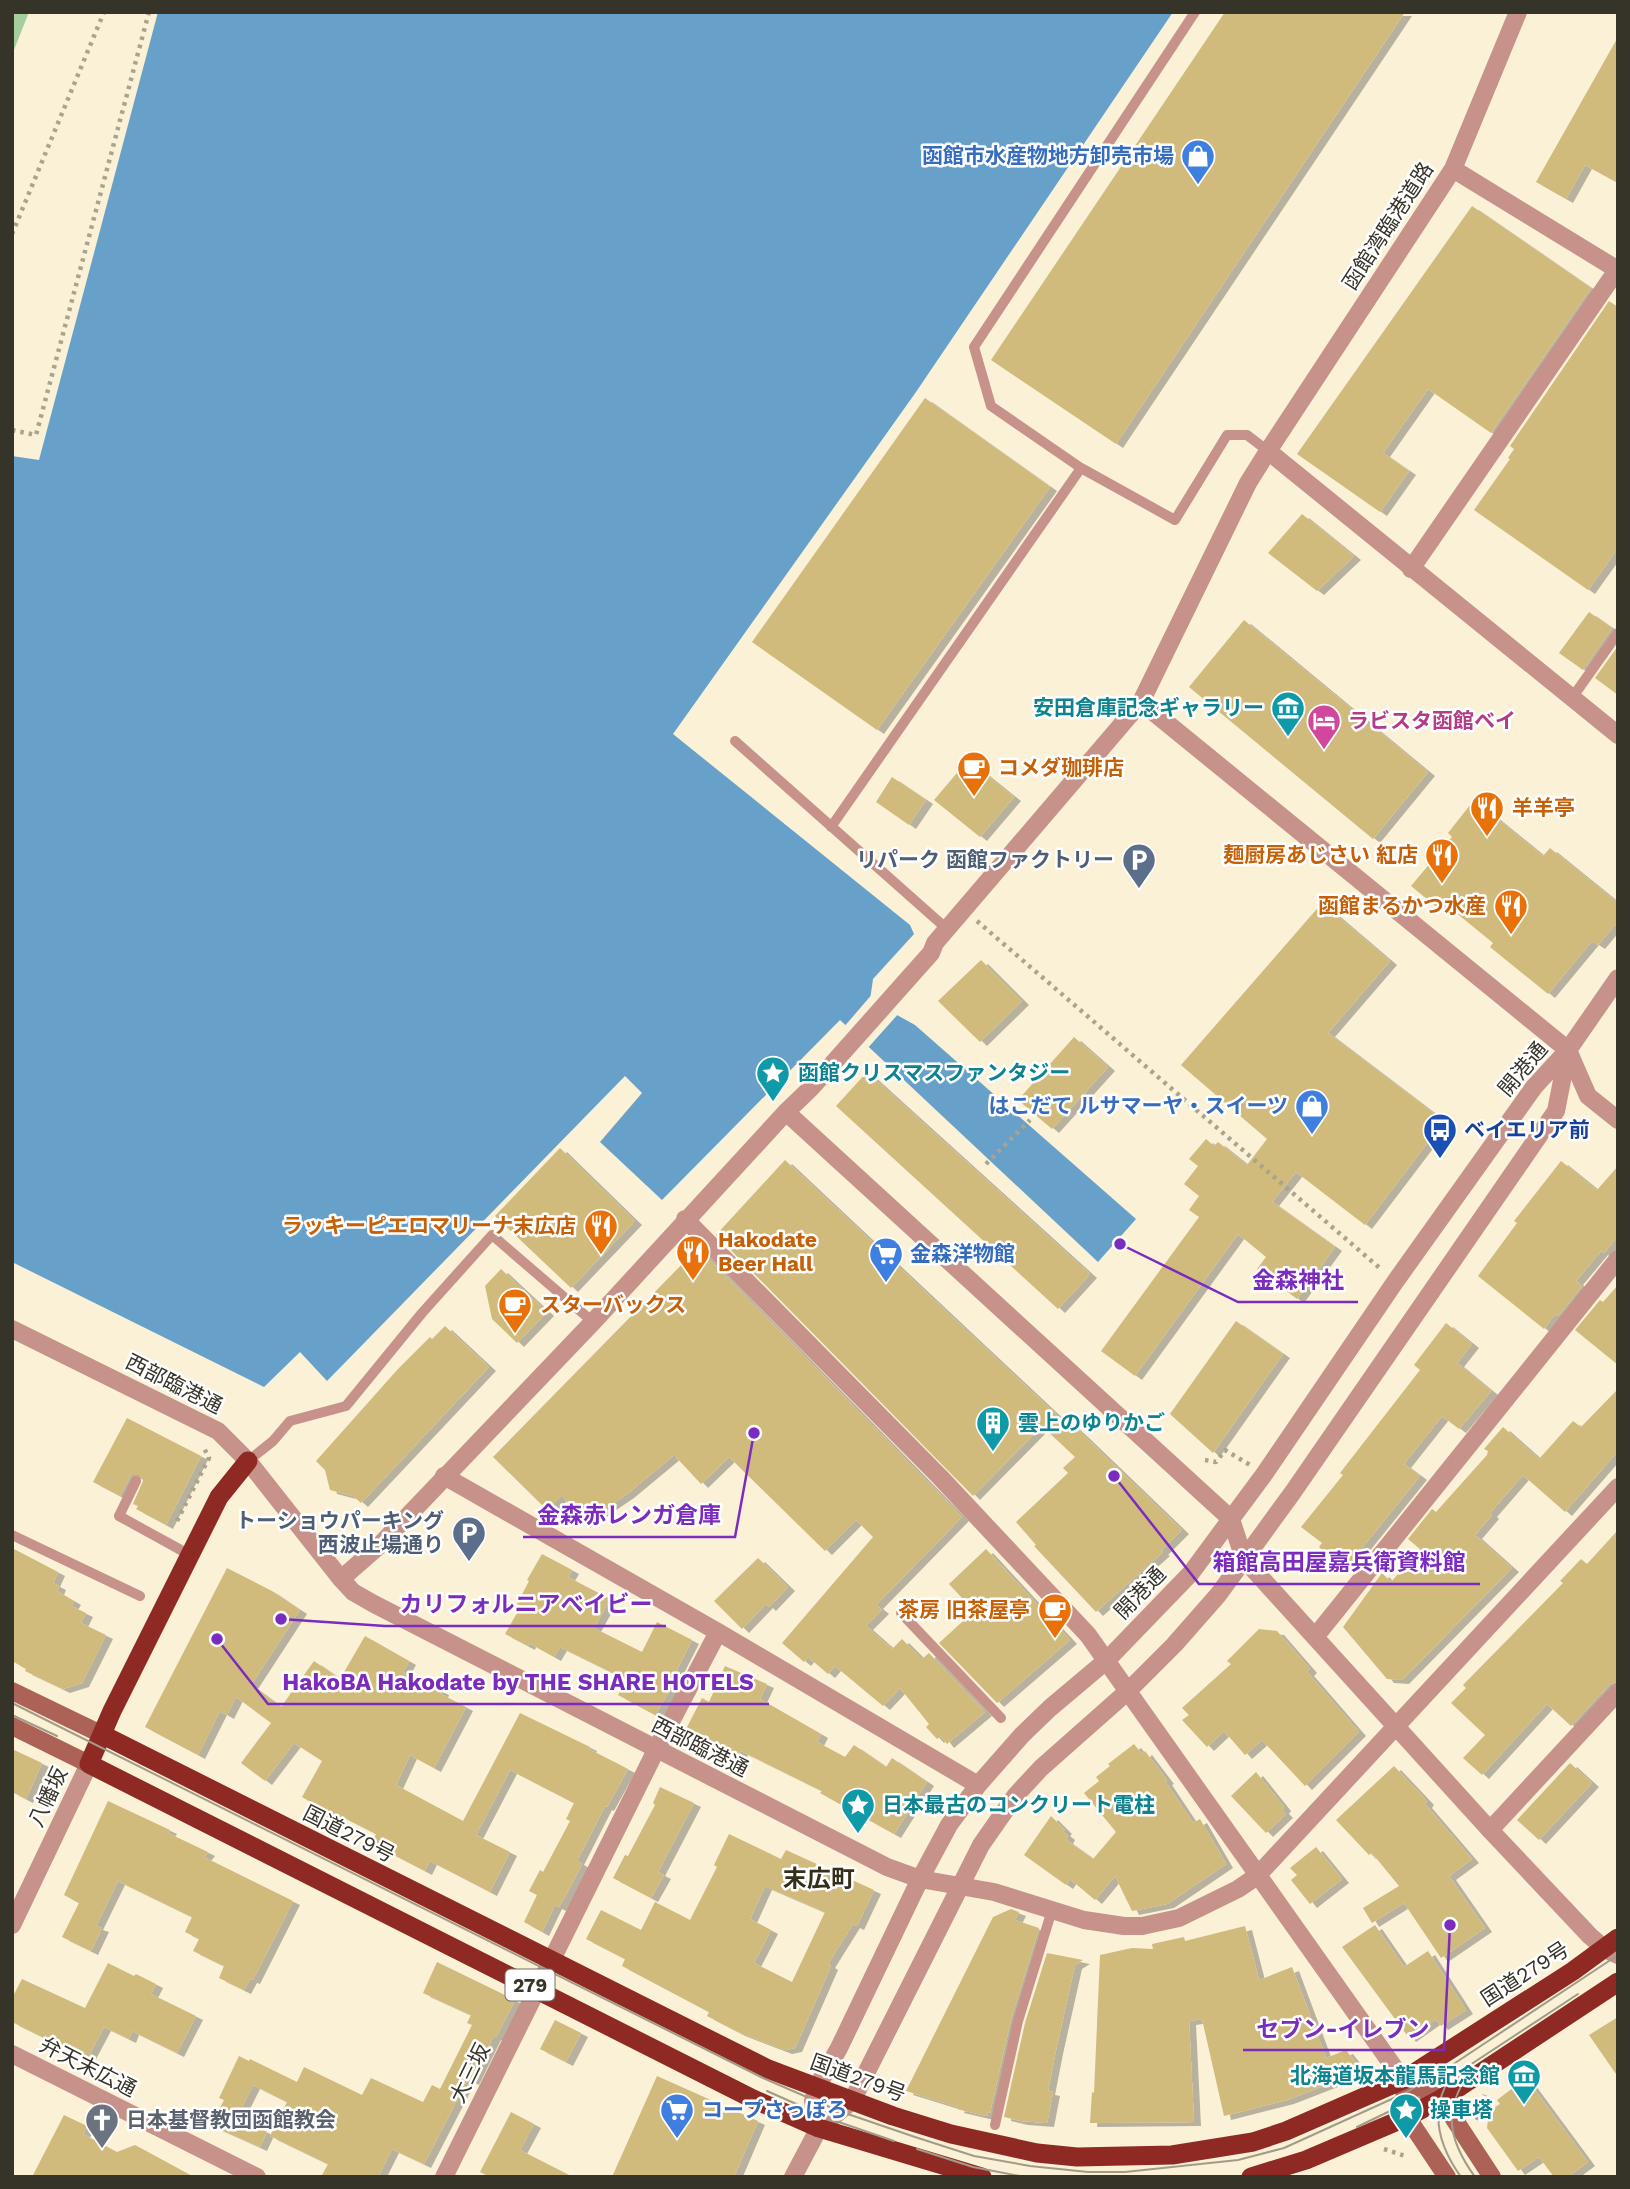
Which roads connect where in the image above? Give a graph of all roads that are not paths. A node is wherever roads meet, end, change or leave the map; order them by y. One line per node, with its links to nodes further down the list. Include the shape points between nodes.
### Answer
1 (1195, 12): 6 (lane, via 974,347 992,406)
2 (1518, 12): 3 (street, 函館湾臨港道路)
3 (1453, 169): 4 (street); 5 (street, 函館湾臨港道路)
4 (1618, 270): 7 (street)
5 (1268, 451): 6 (lane, via 1247,435 1227,435 1175,520); 7 (street); 10 (street, 函館湾臨港道路)
6 (1081, 468): 13 (lane)
7 (1411, 569): 9 (street)
8 (1618, 633): 9 (lane)
9 (1572, 698): 11 (street)
10 (1141, 702): 14 (street, 函館湾臨港道路); 16 (street)
11 (1618, 735)
12 (735, 741): 13 (lane)
13 (831, 827): 14 (lane)
14 (938, 942): 17 (street, 函館湾臨港道路)
15 (1618, 978): 16 (street)
16 (1568, 1050): 18 (street, via 1588,1096); 27 (street, 開港通, via 1534,1087); 30 (street, 開港通, via 1556,1111)
17 (786, 1112): 19 (street, 函館湾臨港道路); 27 (street)
18 (1618, 1120)
19 (685, 1219): 21 (street, 函館湾臨港道路); 36 (street, via 940,1477)
20 (1618, 1259): 35 (street)
21 (593, 1322): 23 (lane, via 492,1235 346,1406 290,1421); 24 (street, 函館湾臨港道路)
22 (12, 1329): 23 (street, 西部臨港通, via 218,1431)
23 (248, 1461): 29 (highway, via 219,1497); 31 (street, 西部臨港通)
24 (444, 1476): 31 (street, 函館湾臨港道路, via 381,1544); 34 (street)
25 (136, 1481): 29 (lane, via 119,1516)
26 (1618, 1487): 42 (street, 西部臨港通)
27 (1231, 1519): 30 (street); 36 (street, 開港通, via 1191,1573)
28 (12, 1535): 32 (lane)
29 (190, 1555): 43 (highway)
30 (1244, 1559): 35 (street); 37 (street, 開港通, via 1218,1595)
31 (341, 1579): 44 (street, 西部臨港通, via 374,1604)
32 (140, 1596)
33 (901, 1613): 40 (lane)
34 (718, 1632): 44 (street, 大三坂); 46 (street)
35 (1315, 1637): 42 (street)
36 (1107, 1660): 37 (street); 46 (street, 開港通, via 1050,1708)
37 (1128, 1691): 48 (street); 50 (street, 開港通, via 1016,1795 981,1845)
38 (12, 1692): 43 (main road)
39 (1618, 1692): 47 (street)
40 (1001, 1718)
41 (12, 1726): 45 (main road)
42 (1395, 1726): 47 (street); 48 (street, 西部臨港通)
43 (103, 1735): 45 (highway); 54 (highway, 国道279号 / 279)
44 (656, 1750): 49 (street, 西部臨港通, via 887,1867); 54 (street, 大三坂)
45 (89, 1765): 52 (street, 八幡坂); 56 (highway, 279)
46 (978, 1784): 49 (street, 開港通)
47 (1490, 1830): 53 (street, via 1590,1936)
48 (1257, 1876): 51 (street, 西部臨港通, via 1197,1910 1142,1926 1108,1925); 58 (street)
49 (920, 1879): 50 (street, 西部臨港通); 59 (street, 開港通)
50 (960, 1886): 51 (street, 西部臨港通); 61 (street, 開港通)
51 (1052, 1910): 63 (lane, via 1018,2021)
52 (12, 1925)
53 (1613, 1947): 58 (highway, 国道279号 / 279)
54 (551, 1960): 56 (street, 大三坂); 59 (highway, 国道279号 / 279, via 768,2068)
55 (1618, 1982): 60 (highway)
56 (537, 1989): 64 (highway, 279); 66 (street, 大三坂)
57 (12, 2054): 65 (street, 弁天末広通)
58 (1403, 2080): 60 (main road); 61 (highway, 国道279号 / 279, via 1253,2142 1125,2157 1037,2153); 62 (main road)
59 (817, 2087): 61 (highway, 国道279号 / 279); 64 (street, via 813,2101)
60 (1441, 2099): 62 (highway); 71 (main road)
61 (852, 2101): 64 (street, 開港通)
62 (1407, 2117): 69 (highway, via 1306,2160); 70 (main road)
63 (995, 2125)
64 (819, 2128): 67 (street); 68 (highway, 279)
65 (257, 2177)
66 (444, 2177)
67 (793, 2177)
68 (982, 2177)
69 (1251, 2177)
70 (1447, 2177)
71 (1492, 2177)

